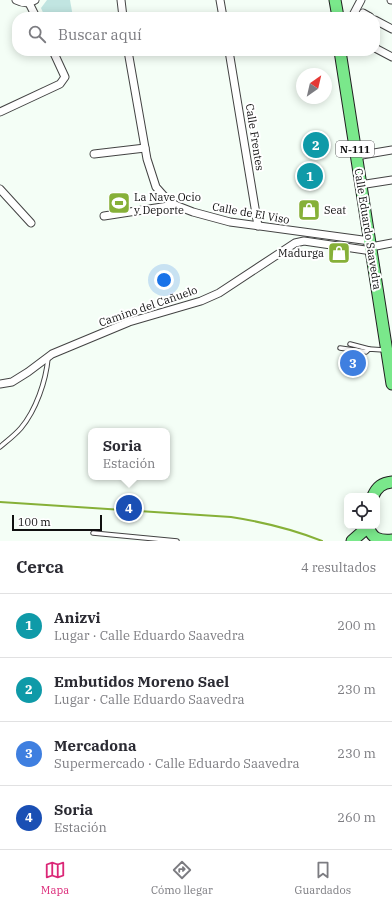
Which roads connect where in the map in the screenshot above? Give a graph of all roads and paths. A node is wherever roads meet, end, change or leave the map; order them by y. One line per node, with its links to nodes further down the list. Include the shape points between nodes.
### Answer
1 (16, 0): 6 (street)
2 (121, 0): 8 (street)
3 (220, 0): 9 (street)
4 (334, 0): 10 (main road)
5 (361, 0): 11 (street)
6 (32, 1): 7 (street)
7 (35, 12)
8 (122, 12)
9 (222, 12)
10 (336, 12)
11 (355, 12)
12 (380, 23): 13 (street)
13 (392, 29)
14 (380, 51): 20 (street)
15 (55, 56): 21 (street, via 65,77 60,84)
16 (129, 56): 22 (street, Calle de El Viso)
17 (230, 56): 32 (street, Calle Frentes)
18 (341, 56): 34 (main road, Calle Eduardo Saavedra / N-111)
19 (345, 56): 25 (main road, Calle Eduardo Saavedra)
20 (392, 57)
21 (0, 112)
22 (145, 148): 24 (street); 29 (street, Calle de El Viso, via 156,187)
23 (392, 150): 25 (street)
24 (94, 154)
25 (362, 155): 27 (main road, Calle Eduardo Saavedra)
26 (392, 180): 27 (street)
27 (366, 184): 34 (main road, Calle Eduardo Saavedra)
28 (0, 189): 31 (street, via 13,209)
29 (175, 205): 30 (street); 32 (street, Calle de El Viso, via 230,222)
30 (104, 216)
31 (31, 223)
32 (258, 226): 34 (street, Calle de El Viso)
33 (392, 243): 34 (street)
34 (373, 246): 38 (main road, Calle Eduardo Saavedra / N-111); 39 (street, Camino del Cañuelo, via 304,241 295,244 201,301 129,322)
35 (350, 344): 37 (lane)
36 (340, 348): 37 (lane, via 366,352)
37 (369, 349): 38 (lane)
38 (390, 352): 41 (main road, Calle Eduardo Saavedra / N-111)
39 (48, 357): 40 (street, Camino del Cañuelo, via 12,382); 42 (lane, via 38,400 21,428)
40 (0, 384)
41 (392, 384)
42 (0, 447)
43 (392, 482): 44 (main road, via 382,485)
44 (374, 493)
45 (365, 529): 51 (main road)
46 (369, 529): 48 (main road)
47 (93, 533): 50 (lane)
48 (372, 540): 49 (main road)
49 (392, 540)
50 (177, 541)
51 (352, 541)

